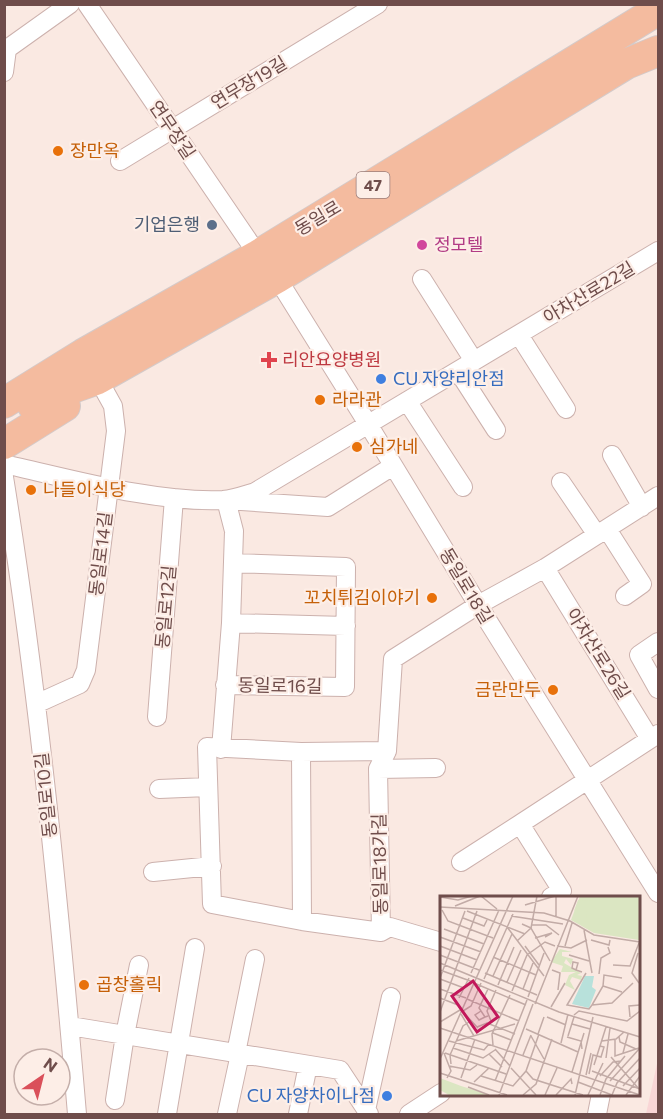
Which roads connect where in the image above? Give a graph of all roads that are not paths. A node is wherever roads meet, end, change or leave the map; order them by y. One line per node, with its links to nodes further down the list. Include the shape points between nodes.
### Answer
1 (70, 4): 6 (street, via 7,49)
2 (87, 4): 7 (street, 연무장길)
3 (369, 7): 7 (street, 연무장19길)
4 (642, 13): 10 (main road, 동일로 / 47)
5 (658, 51): 11 (main road, 동일로 / 47, via 626,64)
6 (4, 72)
7 (172, 130): 8 (street, 연무장19길); 10 (street, 연무장길)
8 (120, 161)
9 (658, 251): 13 (street, 아차산로22길)
10 (258, 255): 15 (main road, 동일로 / 47)
11 (277, 278): 15 (main road, 동일로 / 47); 21 (street, 동일로18길)
12 (422, 279): 14 (street)
13 (519, 335): 14 (street, 아차산로22길); 19 (street)
14 (466, 366): 17 (street, 아차산로22길); 22 (street)
15 (91, 367): 16 (main road, via 47,358); 18 (main road, 동일로 / 47); 20 (main road, 동일로 / 47); 23 (main road, 동일로, via 73,401); 29 (street, 동일로14길, via 113,406 116,431)
16 (4, 381)
17 (407, 401): 21 (street, 아차산로22길); 30 (street)
18 (4, 403)
19 (566, 410)
20 (4, 423)
21 (368, 424): 26 (street, 동일로18길); 33 (street, via 255,492)
22 (496, 430)
23 (4, 444)
24 (612, 455): 34 (street)
25 (4, 464): 29 (street)
26 (393, 466): 33 (street, via 328,507); 39 (street, 동일로18길)
27 (4, 477): 45 (street, 동일로10길)
28 (561, 482): 35 (street)
29 (110, 487): 32 (street); 45 (street, 동일로14길, via 86,670 80,684)
30 (463, 488)
31 (658, 496): 34 (street)
32 (174, 498): 33 (street); 46 (street, 동일로12길)
33 (226, 500): 36 (street, 동일로16길, via 234,531)
34 (642, 507): 35 (street)
35 (602, 532): 37 (street); 38 (street, via 642,584)
36 (234, 563): 40 (street, 동일로16길); 41 (street, 동일로16길, via 345,567)
37 (545, 568): 39 (street); 47 (street, 아차산로26길)
38 (625, 596)
39 (478, 605): 49 (street, 동일로18가길, via 393,659); 53 (street, 동일로18길)
40 (231, 623): 41 (street); 43 (street, 동일로16길)
41 (346, 626): 43 (street, 동일로16길, via 345,687)
42 (658, 642): 44 (street, 아차산로26길, via 639,655)
43 (225, 685): 48 (street, 동일로16길)
44 (658, 689)
45 (36, 704): 69 (street, 동일로10길)
46 (157, 717)
47 (654, 737): 53 (street, 아차산로26길)
48 (221, 749): 50 (street); 54 (street, via 207,747)
49 (387, 751): 50 (street); 52 (street, 동일로18가길)
50 (301, 752): 62 (street)
51 (436, 768): 52 (street)
52 (378, 770): 63 (street, 동일로18가길)
53 (587, 781): 56 (street, 아차산로26길); 60 (street, 동일로18길)
54 (208, 787): 55 (street); 58 (street)
55 (159, 789)
56 (520, 824): 57 (street, 아차산로26길); 61 (street, via 562,891)
57 (461, 862)
58 (212, 866): 59 (street); 62 (street, via 212,904)
59 (153, 872)
60 (658, 893)
61 (553, 896)
62 (302, 921): 63 (street)
63 (381, 932): 64 (street, 동일로18가길, via 390,927)
64 (440, 942)
65 (195, 948): 71 (street)
66 (255, 959): 72 (street)
67 (139, 965): 70 (street)
68 (391, 997): 77 (street)
69 (70, 1026): 70 (street); 78 (street, 동일로10길)
70 (125, 1035): 71 (street); 76 (street)
71 (178, 1044): 72 (street); 79 (street)
72 (238, 1053): 73 (street); 80 (street)
73 (308, 1065): 77 (street, via 340,1070); 81 (street)
74 (440, 1095): 82 (street)
75 (601, 1095): 83 (street)
76 (115, 1100)
77 (368, 1112)
78 (77, 1114)
79 (167, 1114)
80 (227, 1114)
81 (298, 1114)
82 (410, 1114)
83 (597, 1114)

